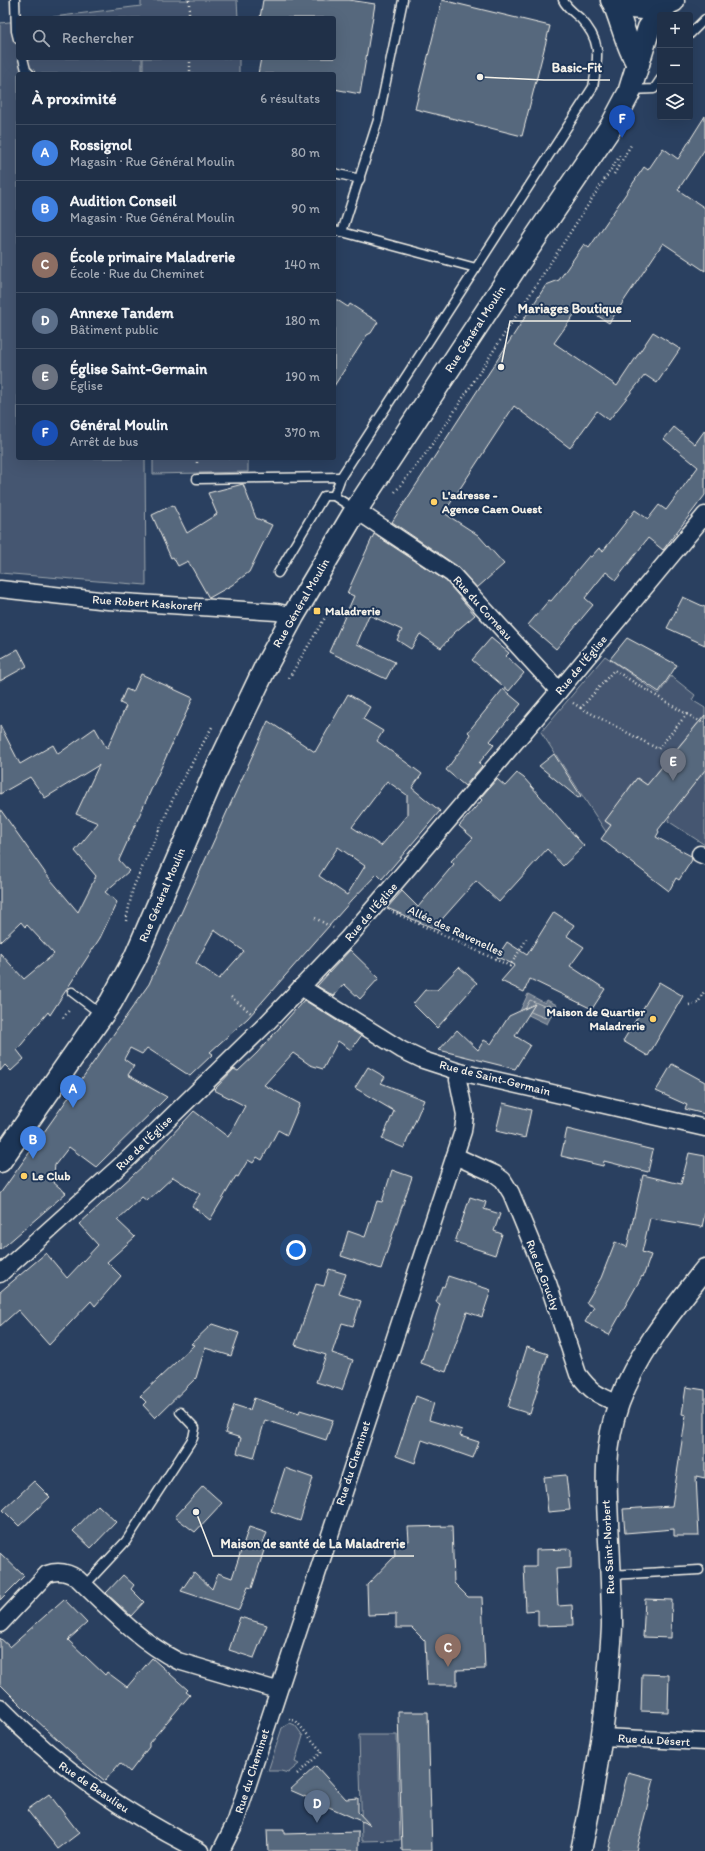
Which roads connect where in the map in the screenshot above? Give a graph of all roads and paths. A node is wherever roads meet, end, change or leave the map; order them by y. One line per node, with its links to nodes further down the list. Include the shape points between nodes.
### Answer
1 (15, 0): 9 (lane)
2 (189, 0): 7 (path)
3 (403, 0): 22 (lane, via 378,120)
4 (563, 0): 24 (lane, via 589,28 597,42 598,57 593,87)
5 (612, 0): 6 (main road, via 625,6 639,8 652,8); 13 (main road, via 626,33 630,51)
6 (671, 2): 13 (main road, Rue Général Moulin, via 650,28)
7 (189, 16)
8 (705, 19): 10 (lane)
9 (16, 31)
10 (693, 31)
11 (24, 60): 14 (lane)
12 (190, 60): 15 (path)
13 (638, 64): 17 (main road, Rue Général Moulin)
14 (28, 72)
15 (190, 72)
16 (657, 84): 17 (lane, via 654,89)
17 (630, 90): 29 (main road, Rue Général Moulin, via 624,105 596,149)
18 (627, 143): 27 (path, via 450,418)
19 (632, 146): 21 (path)
20 (336, 173): 22 (lane)
21 (614, 174)
22 (360, 179): 23 (lane)
23 (338, 231): 24 (lane)
24 (476, 268): 25 (lane)
25 (341, 477): 26 (lane); 28 (lane)
26 (197, 479)
27 (394, 494)
28 (334, 496): 29 (lane); 31 (lane, via 324,496)
29 (356, 510): 34 (main road, Rue Général Moulin); 36 (street, Rue du Corneau, via 452,574)
30 (705, 515): 36 (street, Rue de l'Église)
31 (278, 573)
32 (0, 589): 34 (street, Rue Robert Kaskoreff, via 108,601 277,612)
33 (327, 610): 35 (path, via 329,611)
34 (293, 616): 48 (main road, Rue Général Moulin, via 213,777 135,958)
35 (289, 678)
36 (559, 691): 43 (street, Rue de l'Église, via 377,905)
37 (687, 714): 37 (path, via 614,670 581,708 658,749); 38 (path)
38 (705, 724)
39 (391, 911): 42 (path, Allée des Ravenelles, via 510,966)
40 (315, 918): 41 (path)
41 (334, 929)
42 (528, 936)
43 (301, 987): 50 (street, Rue de Saint-Germain, via 402,1050); 55 (street, Rue de l'Église, via 130,1157)
44 (705, 990): 47 (path, via 698,1003)
45 (72, 992): 48 (lane)
46 (231, 997): 49 (path)
47 (689, 1004)
48 (102, 1015): 53 (main road, Rue Général Moulin)
49 (255, 1017)
50 (460, 1072): 51 (street, Rue de Saint-Germain); 52 (street, Rue du Cheminet, via 458,1080 465,1115)
51 (705, 1128)
52 (455, 1156): 56 (street, Rue de Gruchy, via 503,1180 511,1193 548,1283 578,1374 596,1395); 62 (street, Rue du Cheminet)
53 (0, 1161)
54 (705, 1269): 56 (street, Rue Saint-Norbert, via 646,1346)
55 (0, 1274)
56 (619, 1404): 59 (street, Rue Saint-Norbert, via 606,1465)
57 (180, 1412): 60 (lane, via 196,1428 193,1438 126,1540)
58 (699, 1570): 59 (lane)
59 (610, 1575): 65 (street, Rue Saint-Norbert, via 612,1624)
60 (85, 1585): 61 (street, via 70,1574 56,1571 47,1574); 62 (street, via 128,1627 165,1654 178,1661)
61 (0, 1624)
62 (278, 1690): 69 (street, Rue du Cheminet, via 236,1821)
63 (0, 1707): 68 (street, Rue de Beaulieu, via 41,1747 79,1778)
64 (289, 1719): 67 (path, via 296,1721 322,1752)
65 (603, 1737): 66 (street, Rue du Désert); 70 (street, Rue Saint-Norbert)
66 (705, 1742)
67 (297, 1774)
68 (200, 1851)
69 (221, 1851)
70 (581, 1851)

